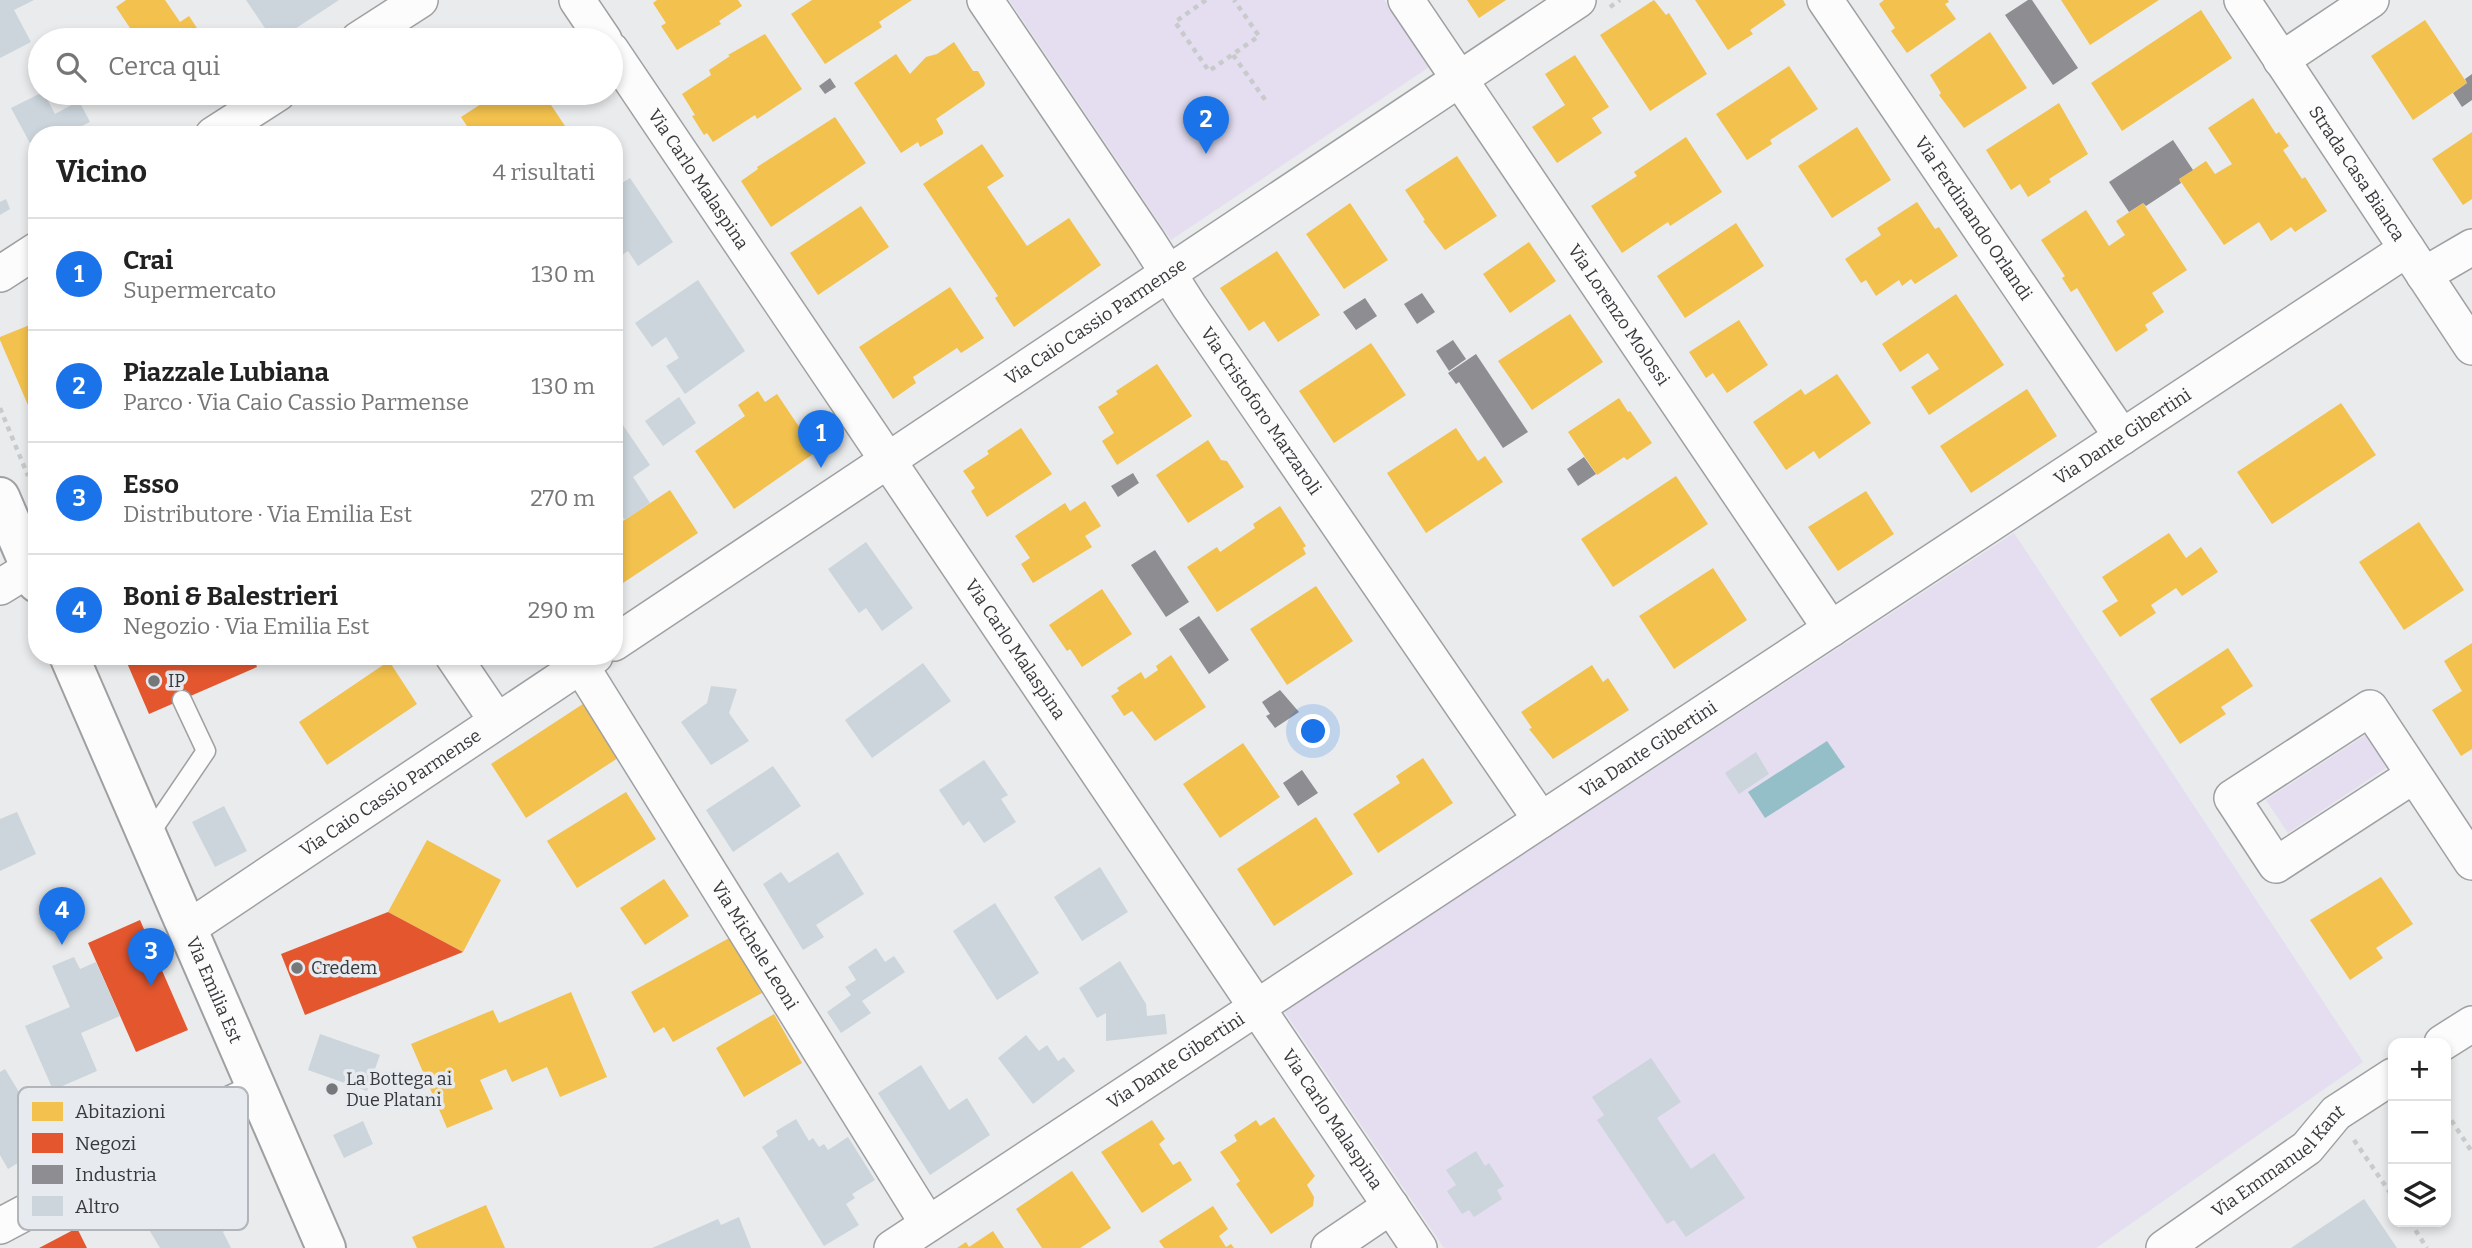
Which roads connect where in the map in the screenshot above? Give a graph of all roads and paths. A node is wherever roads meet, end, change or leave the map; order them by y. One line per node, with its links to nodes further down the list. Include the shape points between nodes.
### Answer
1 (420, 0): 11 (street)
2 (577, 0): 12 (street)
3 (985, 0): 24 (street, Via Cristoforo Marzaroli)
4 (1234, 0): 13 (path, via 1259,36)
5 (1406, 0): 16 (street, Via Lorenzo Molossi)
6 (1578, 0): 16 (street, Via Caio Cassio Parmense)
7 (1825, 0): 27 (street, Via Ferdinando Orlandi)
8 (2242, 0): 14 (street, Strada Casa Bianca)
9 (2371, 0): 14 (street)
10 (1202, 1): 13 (path, via 1175,22 1209,71)
11 (377, 28)
12 (596, 28)
13 (1233, 55): 17 (path)
14 (2281, 60): 22 (street, Strada Casa Bianca)
15 (623, 68): 28 (street, Via Carlo Malaspina)
16 (1461, 80): 24 (street, Via Caio Cassio Parmense); 31 (street, Via Lorenzo Molossi)
17 (1266, 101)
18 (259, 105): 19 (street)
19 (227, 126)
20 (2472, 247): 22 (street, Via Dante Gibertini)
21 (28, 256): 23 (street)
22 (2416, 262): 25 (street, Strada Casa Bianca); 27 (street, Via Dante Gibertini)
23 (0, 274)
24 (1169, 275): 28 (street, Via Caio Cassio Parmense); 40 (street, Via Cristoforo Marzaroli)
25 (2472, 346)
26 (0, 408): 29 (path)
27 (2122, 438): 31 (street, Via Dante Gibertini)
28 (888, 461): 32 (street, Via Caio Cassio Parmense); 44 (street, Via Carlo Malaspina)
29 (16, 491): 30 (main road)
30 (24, 562)
31 (1830, 629): 40 (street, Via Dante Gibertini)
32 (623, 637)
33 (73, 665): 41 (main road, Via Emilia Est)
34 (459, 665): 38 (street)
35 (582, 665): 38 (street, Via Caio Cassio Parmense)
36 (590, 665): 56 (street, Via Michele Leoni)
37 (182, 700): 41 (lane, via 206,751)
38 (497, 721): 43 (street, Via Caio Cassio Parmense)
39 (2414, 775): 39 (street, via 2370,708 2232,798 2276,865); 42 (street)
40 (1541, 820): 44 (street, Via Dante Gibertini)
41 (148, 838): 43 (main road, Via Emilia Est)
42 (2472, 862)
43 (187, 929): 48 (main road, Via Emilia Est)
44 (1256, 1007): 54 (street, Via Carlo Malaspina); 56 (street, Via Dante Gibertini)
45 (2472, 1024): 46 (street)
46 (2450, 1038)
47 (2388, 1079): 50 (street, Via Emmanuel Kant)
48 (258, 1091): 49 (street); 59 (main road, Via Emilia Est)
49 (248, 1095)
50 (2336, 1113): 53 (path); 63 (street, Via Emmanuel Kant, via 2307,1148)
51 (2451, 1120): 52 (path)
52 (2472, 1152)
53 (2388, 1190)
54 (1391, 1206): 61 (street); 62 (street, Via Carlo Malaspina)
55 (18, 1216): 57 (street)
56 (928, 1224): 60 (street, Via Dante Gibertini)
57 (0, 1226)
58 (2413, 1227): 64 (path)
59 (326, 1248)
60 (892, 1248)
61 (1329, 1248)
62 (1419, 1248)
63 (2164, 1248)
64 (2427, 1248)

